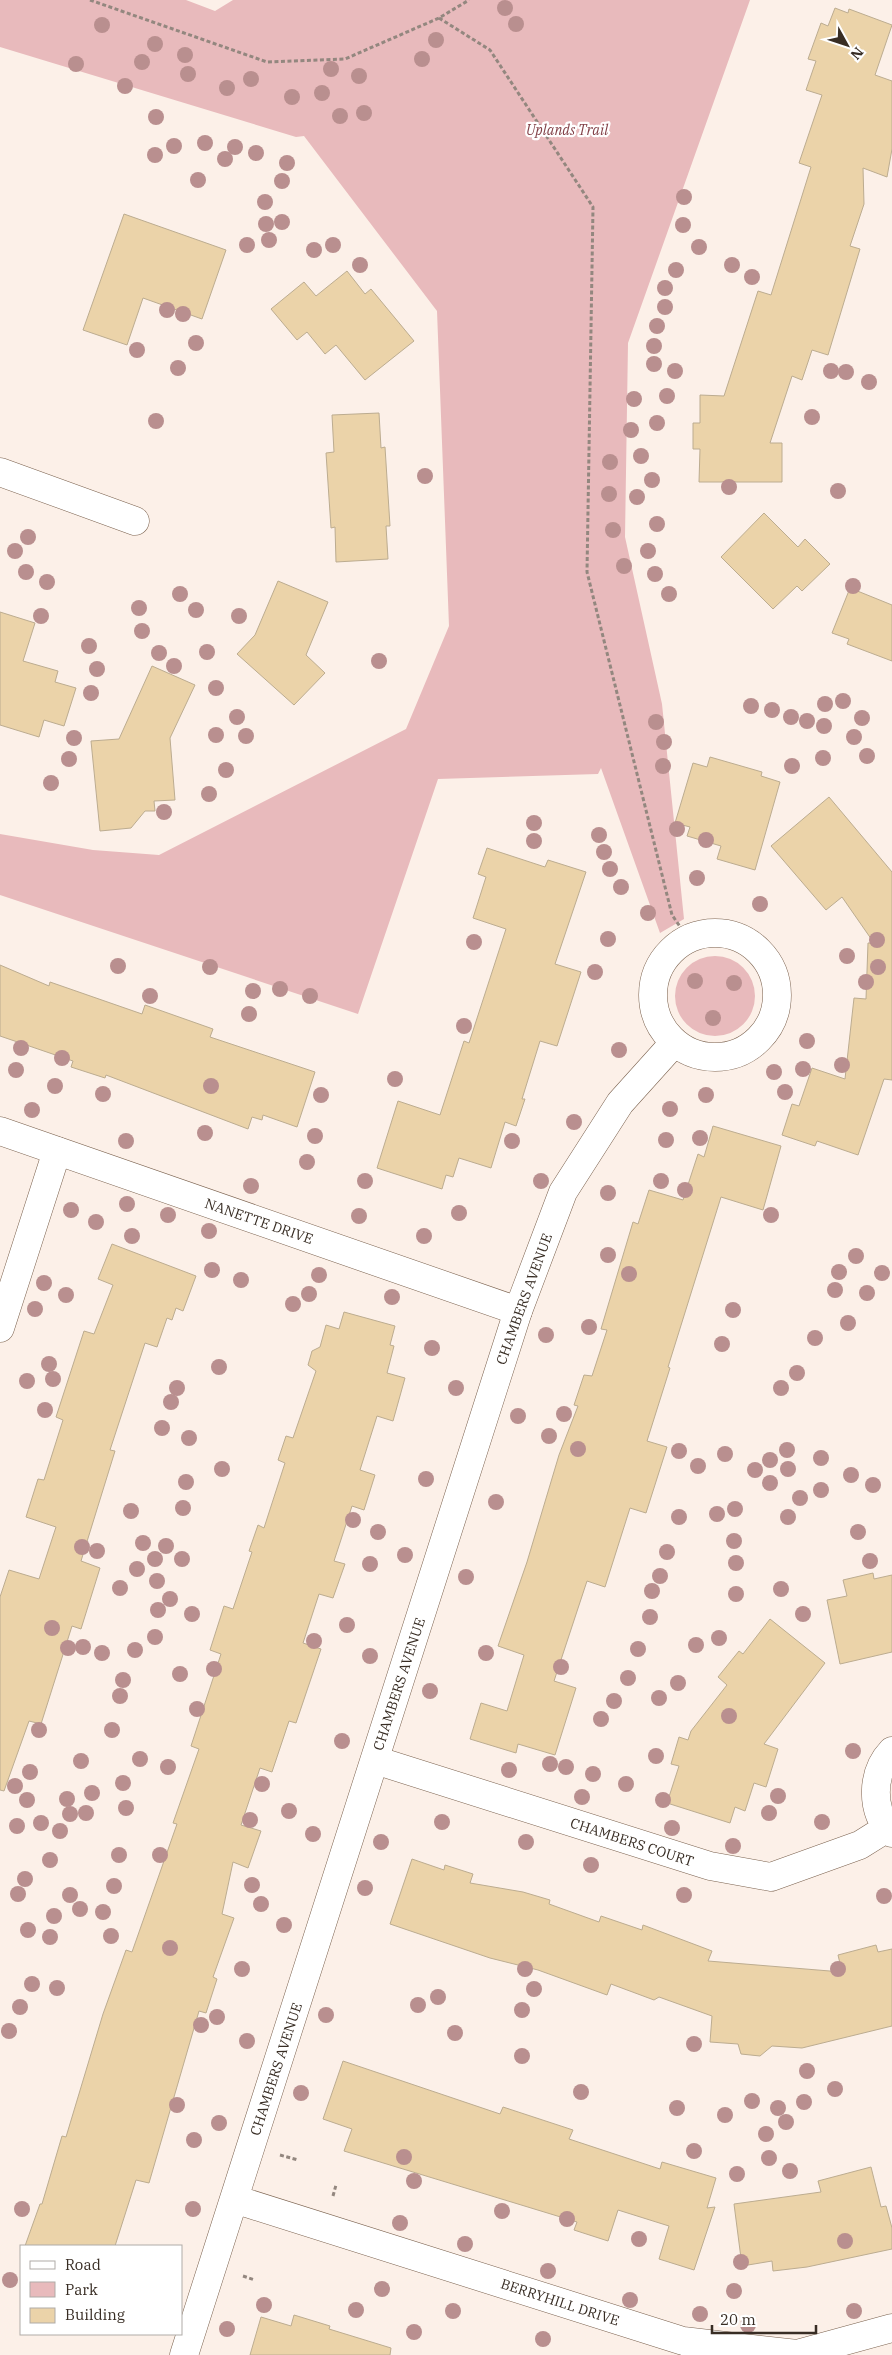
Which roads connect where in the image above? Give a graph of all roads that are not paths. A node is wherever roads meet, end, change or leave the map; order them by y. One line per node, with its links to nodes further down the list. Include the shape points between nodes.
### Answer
1 (0, 472): 2 (street)
2 (135, 521)
3 (674, 1043): 3 (street, via 692,1054 712,1058 733,1055 752,1046 766,1032 775,1013 778,992 774,972 763,954 747,941 714,933 688,938 671,951 658,967 653,1008 661,1027); 6 (street, CHAMBERS AVENUE, via 620,1103 563,1192)
4 (0, 1131): 5 (street, NANETTE DRIVE)
5 (57, 1151): 6 (street, NANETTE DRIVE); 7 (street)
6 (518, 1311): 9 (street, CHAMBERS AVENUE)
7 (0, 1328)
8 (892, 1751): 10 (street, CHAMBERS COURT, via 879,1770 875,1790 878,1810)
9 (375, 1760): 10 (street, CHAMBERS COURT, via 710,1866 771,1877); 11 (street, CHAMBERS AVENUE)
10 (890, 1831)
11 (234, 2199): 12 (street, BERRYHILL DRIVE, via 683,2341 797,2354); 13 (street, CHAMBERS AVENUE)
12 (892, 2328)
13 (184, 2355)

